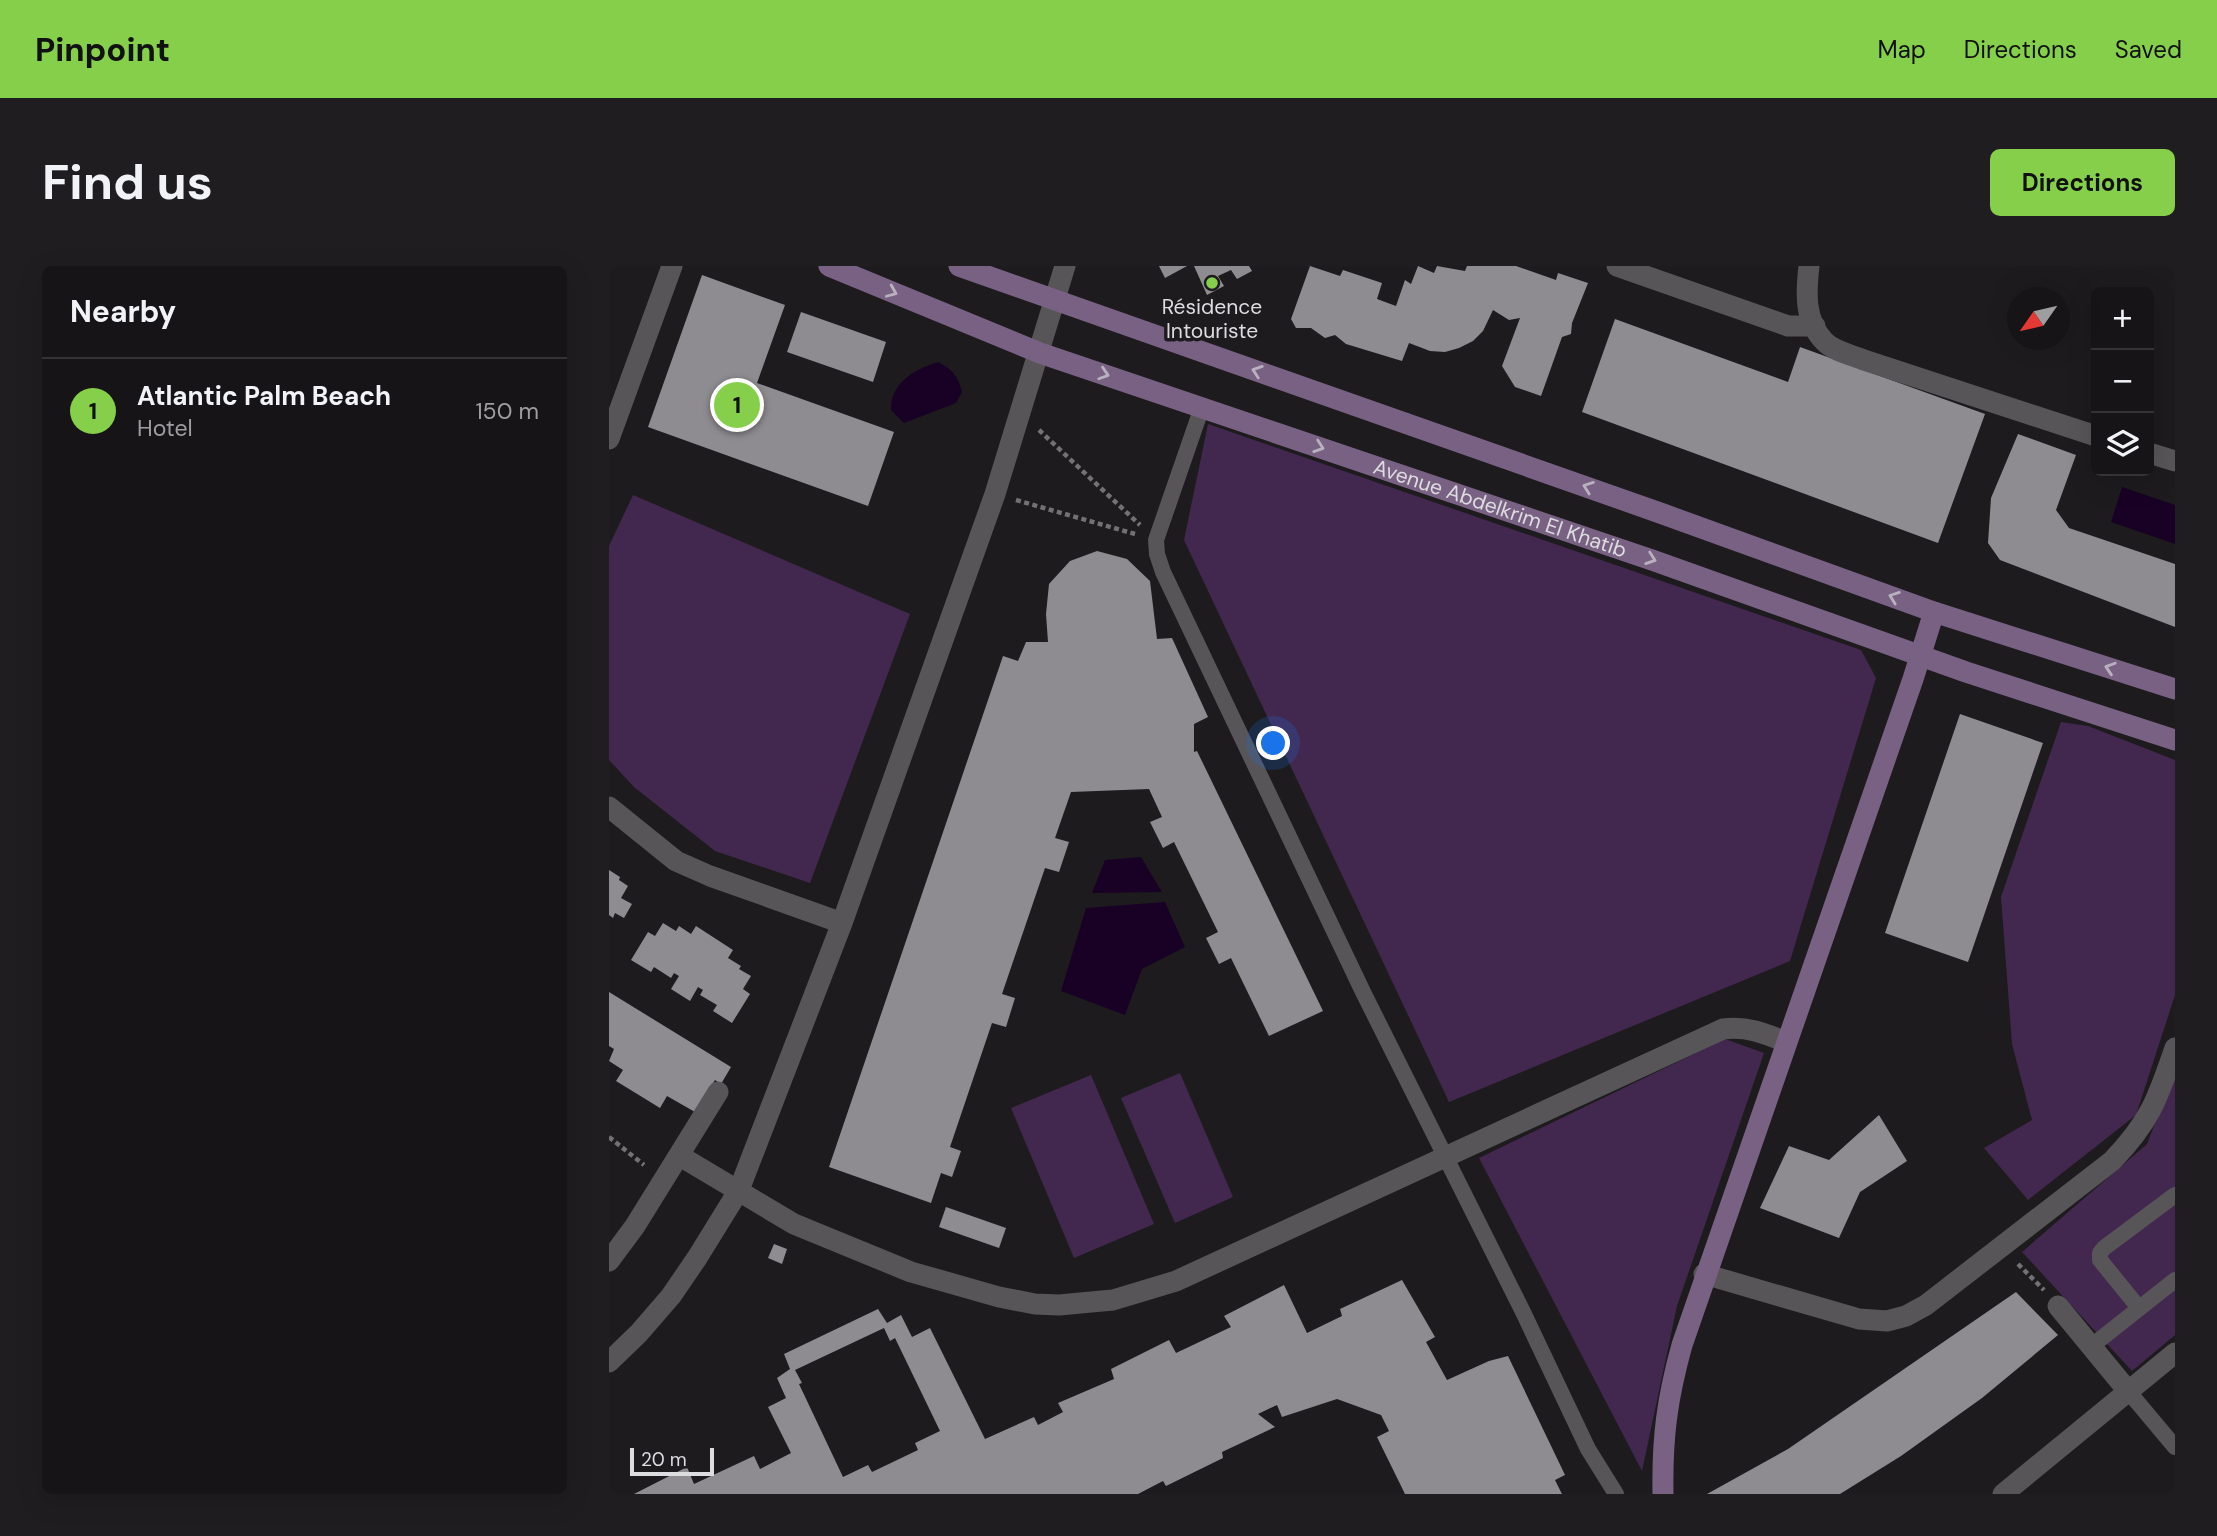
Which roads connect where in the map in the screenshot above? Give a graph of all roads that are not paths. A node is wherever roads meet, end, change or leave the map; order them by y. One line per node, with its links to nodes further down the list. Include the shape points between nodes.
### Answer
1 (672, 266): 13 (street)
2 (829, 266): 10 (street, Avenue Abdelkrim El Khatib, one-way to 10)
3 (959, 266): 8 (street)
4 (1065, 266): 8 (street)
5 (1617, 266): 7 (street)
6 (1809, 266): 9 (street, via 1806,295)
7 (1649, 270): 9 (street, via 1789,326)
8 (1053, 300): 10 (street); 16 (street, one-way to 8)
9 (1815, 326): 12 (street, via 1824,341 1864,360)
10 (1040, 353): 11 (street, Avenue Abdelkrim El Khatib, one-way to 11); 21 (street, via 995,494)
11 (1202, 407): 17 (street, Avenue Abdelkrim El Khatib, one-way to 17); 26 (lane, via 1156,540 1157,554)
12 (2091, 434)
13 (609, 439)
14 (2154, 454): 15 (street)
15 (2174, 458)
16 (1934, 612): 17 (street); 18 (street, one-way to 16)
17 (1920, 656): 19 (street, Avenue Abdelkrim El Khatib); 22 (street)
18 (2175, 689)
19 (2175, 740)
20 (609, 807): 21 (street, via 676,861)
21 (842, 923): 27 (street)
22 (1786, 1042): 26 (street, via 1755,1030 1723,1029); 30 (street)
23 (2175, 1048): 30 (street, via 2157,1102 2134,1139 2112,1161 1906,1316 1887,1321 1859,1319)
24 (718, 1091): 25 (street)
25 (680, 1156): 27 (street); 29 (street)
26 (1445, 1156): 27 (street, via 1175,1281 1113,1300 1059,1305 999,1297 911,1272 794,1224); 39 (lane, via 1588,1449)
27 (739, 1190): 36 (street, via 671,1296)
28 (2175, 1195): 33 (lane, via 2100,1253 2100,1260)
29 (609, 1261)
30 (1705, 1274): 40 (street, via 1668,1396)
31 (2175, 1280): 33 (lane)
32 (2054, 1301): 34 (street)
33 (2139, 1308): 34 (lane)
34 (2093, 1345): 37 (street)
35 (2175, 1353): 37 (street)
36 (609, 1362)
37 (2128, 1391): 38 (lane); 41 (street)
38 (2175, 1447)
39 (1616, 1494)
40 (1663, 1494)
41 (2003, 1494)

